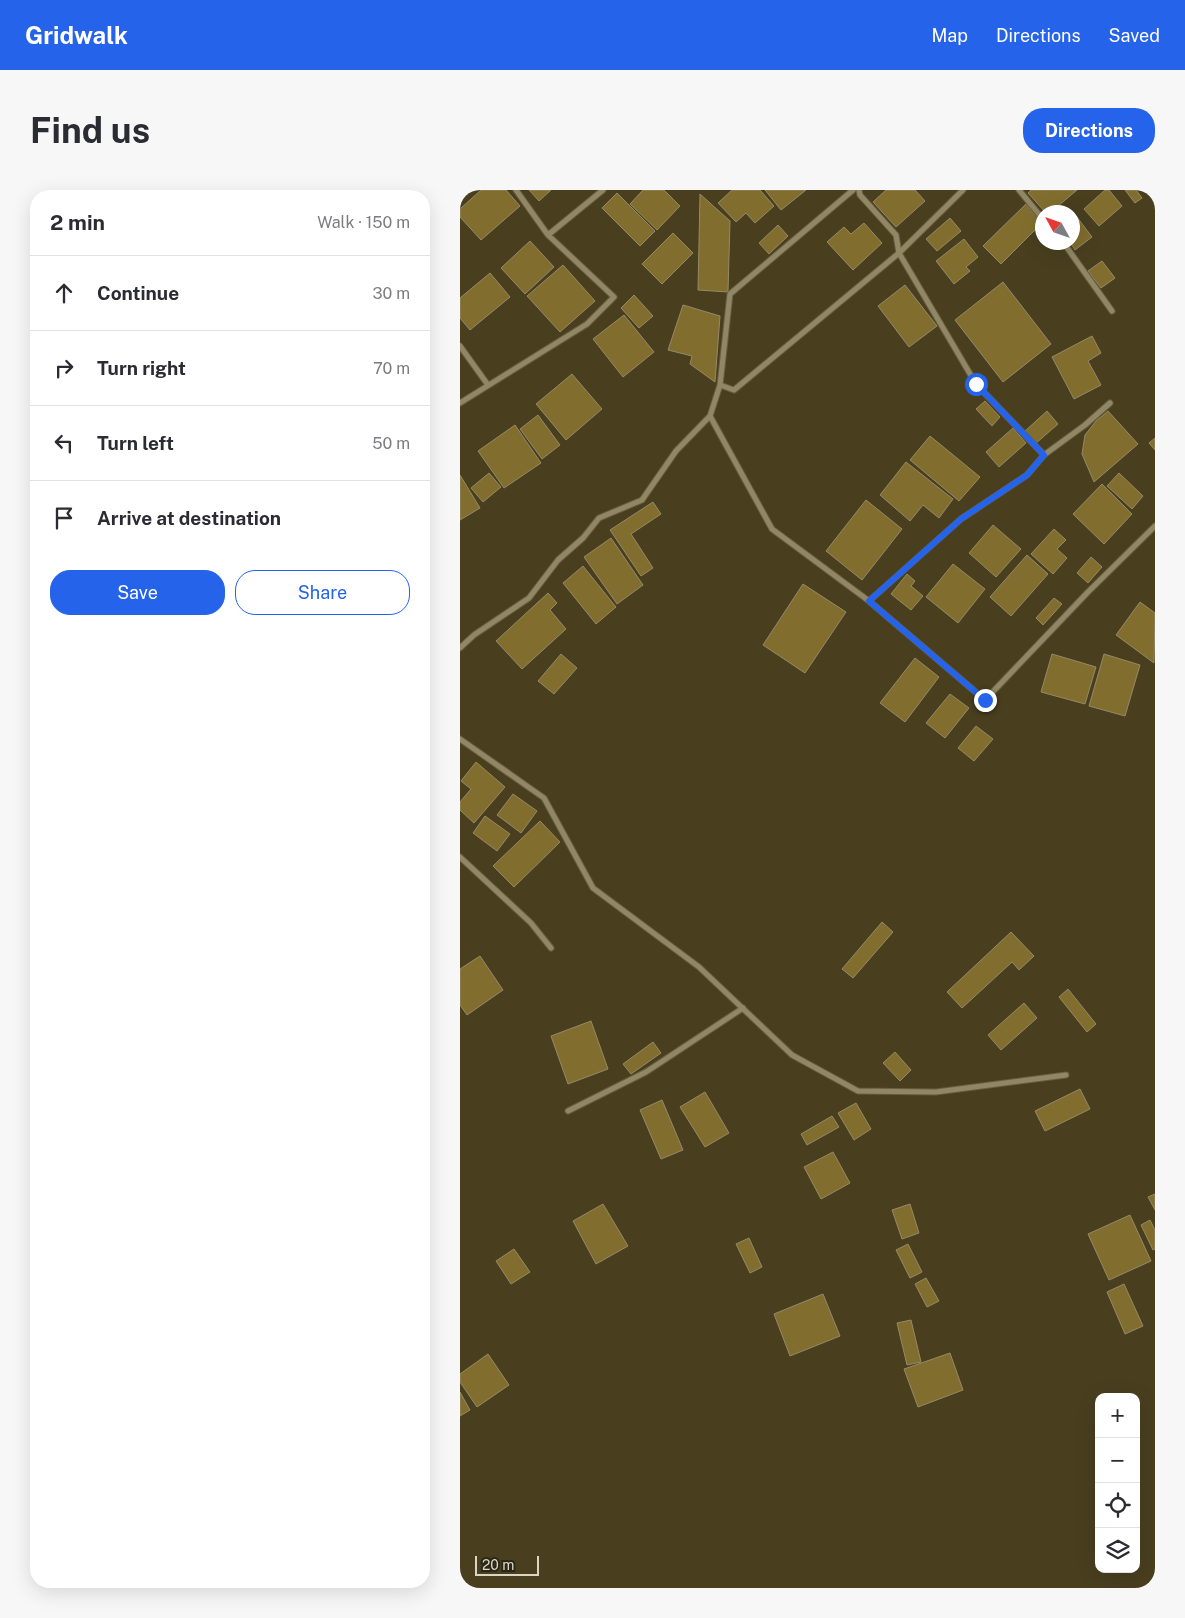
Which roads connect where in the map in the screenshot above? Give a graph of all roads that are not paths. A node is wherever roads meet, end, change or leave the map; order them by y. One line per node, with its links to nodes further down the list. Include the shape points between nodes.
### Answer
1 (516, 190): 8 (street)
2 (603, 190): 8 (street)
3 (853, 190): 14 (street, via 730,294)
4 (859, 190): 10 (street, via 896,235)
5 (963, 190): 10 (street)
6 (1019, 190): 7 (street)
7 (1035, 209)
8 (548, 235): 13 (street, via 614,297 587,324)
9 (1069, 250): 11 (street)
10 (899, 253): 14 (street, via 734,390); 18 (street, via 976,384)
11 (1112, 311)
12 (460, 346): 13 (street)
13 (488, 384): 15 (street)
14 (720, 385): 17 (street)
15 (460, 403)
16 (1110, 403): 18 (street)
17 (710, 416): 20 (street, via 772,529); 21 (street, via 676,451 642,500 599,518 583,538 558,560 529,598)
18 (1044, 455): 20 (street, via 1027,475 961,519)
19 (1155, 526): 20 (street, via 985,700)
20 (869, 601)
21 (460, 648)
22 (460, 739): 25 (street, via 544,798 593,888 699,967)
23 (460, 857): 24 (street, via 531,923)
24 (550, 948)
25 (743, 1008): 26 (street, via 792,1055 858,1091 936,1092); 27 (street, via 646,1072)
26 (1066, 1075)
27 (568, 1111)

